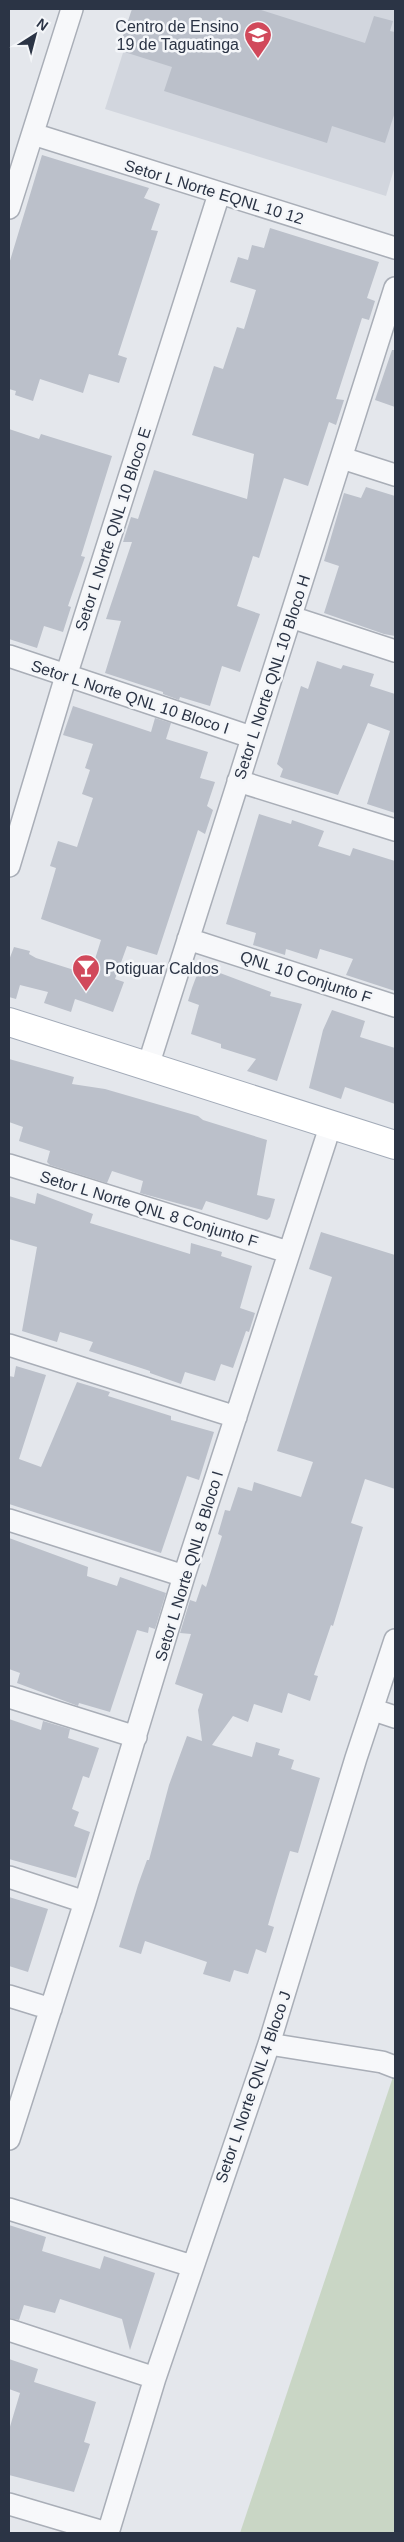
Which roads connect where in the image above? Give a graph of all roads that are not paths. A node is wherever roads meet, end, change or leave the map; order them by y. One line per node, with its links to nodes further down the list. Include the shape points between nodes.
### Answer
1 (72, 9): 2 (street)
2 (33, 134): 3 (street); 4 (street, Setor L Norte EQNL 10 12)
3 (14, 174): 5 (street)
4 (219, 194): 6 (street, Setor L Norte EQNL 10 12); 13 (street, Setor L Norte QNL 10 Bloco E)
5 (9, 208)
6 (395, 248)
7 (394, 296): 8 (street, Setor L Norte QNL 10 Bloco H)
8 (342, 458): 9 (street); 10 (street, Setor L Norte QNL 10 Bloco H)
9 (395, 475)
10 (291, 617): 11 (street); 14 (street, Setor L Norte QNL 10 Bloco H)
11 (395, 651)
12 (9, 656): 13 (street, Setor L Norte QNL 10 Bloco I)
13 (66, 676): 14 (street, Setor L Norte QNL 10 Bloco I); 17 (street, Setor L Norte QNL 10 Bloco E)
14 (251, 737): 15 (street, Setor L Norte QNL 10 Bloco H)
15 (238, 781): 16 (street); 18 (street, Setor L Norte QNL 10 Bloco H)
16 (395, 830)
17 (9, 866)
18 (188, 939): 19 (street, QNL 10 Conjunto F); 21 (street, Setor L Norte QNL 10 Bloco H)
19 (395, 1006)
20 (9, 1022): 21 (main road)
21 (148, 1066): 22 (main road)
22 (331, 1124): 23 (main road); 25 (street, Setor L Norte QNL 8 Bloco I)
23 (395, 1146)
24 (9, 1165): 25 (street, Setor L Norte QNL 8 Conjunto F)
25 (288, 1252): 27 (street, Setor L Norte QNL 8 Bloco I)
26 (9, 1345): 27 (street)
27 (236, 1417): 29 (street, Setor L Norte QNL 8 Bloco I)
28 (9, 1520): 29 (street)
29 (184, 1576): 34 (street, Setor L Norte QNL 8 Bloco I)
30 (395, 1640): 32 (street, Setor L Norte QNL 4 Bloco J)
31 (9, 1697): 34 (street)
32 (374, 1710): 33 (street); 39 (street, Setor L Norte QNL 4 Bloco J, via 356,1758)
33 (395, 1716)
34 (136, 1737): 36 (street, Setor L Norte QNL 8 Bloco I)
35 (9, 1877): 36 (street)
36 (86, 1902): 38 (street, Setor L Norte QNL 8 Bloco I)
37 (9, 1996): 38 (street)
38 (51, 2009): 41 (street, Setor L Norte QNL 8 Bloco I)
39 (270, 2044): 40 (street, via 382,2062); 43 (street, Setor L Norte QNL 4 Bloco J)
40 (395, 2067)
41 (9, 2139)
42 (9, 2209): 43 (street)
43 (192, 2266): 45 (street, Setor L Norte QNL 4 Bloco J)
44 (9, 2330): 45 (street)
45 (155, 2378): 47 (street, Setor L Norte QNL 4 Bloco J)
46 (9, 2504): 47 (street)
47 (107, 2533)

